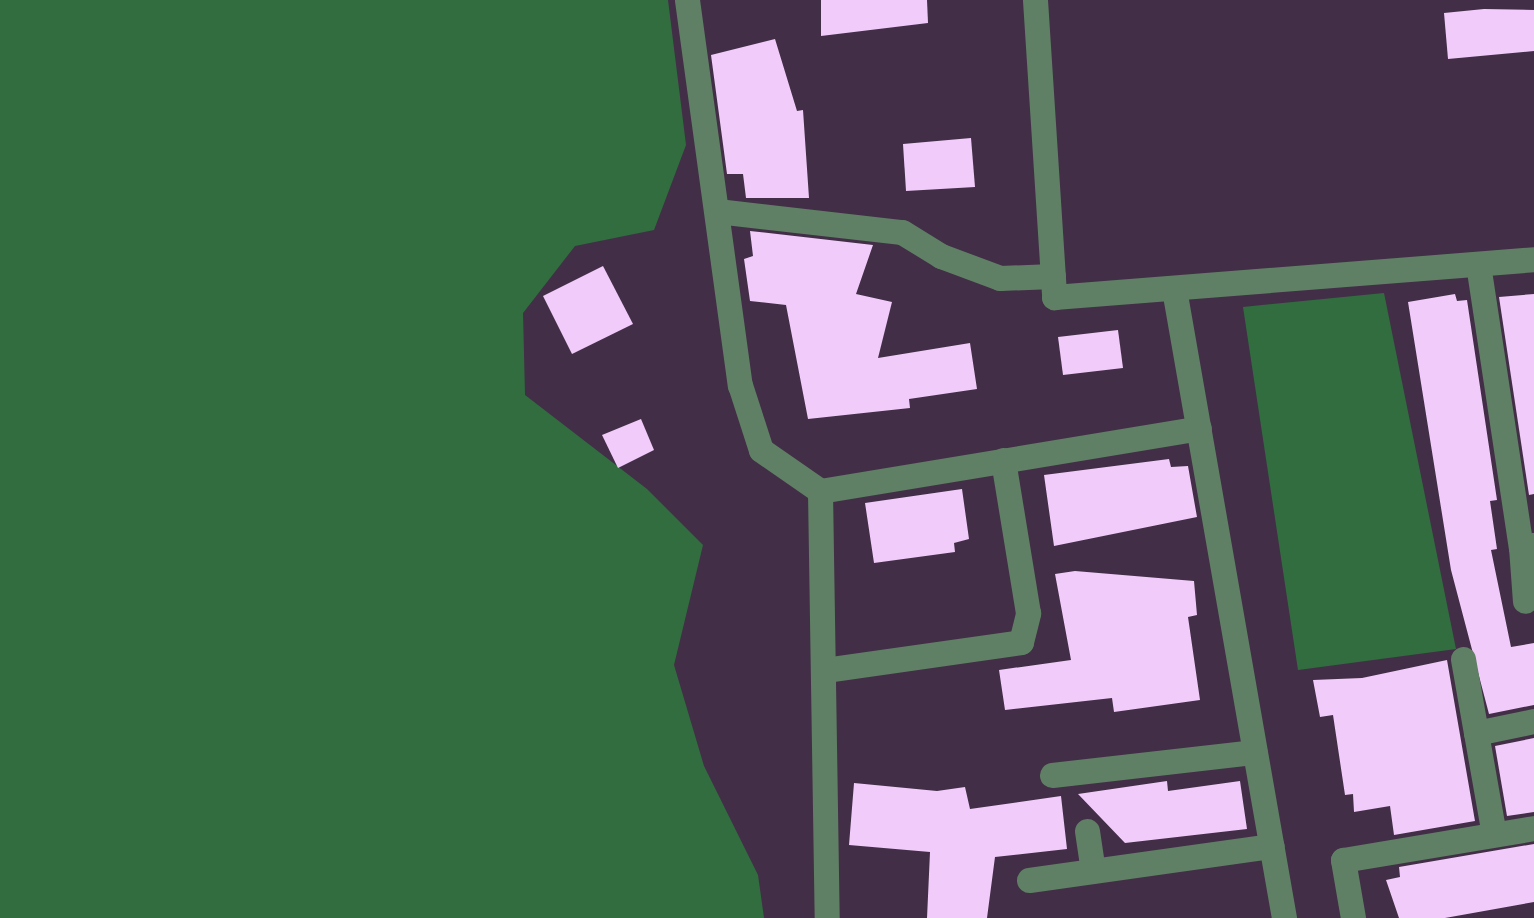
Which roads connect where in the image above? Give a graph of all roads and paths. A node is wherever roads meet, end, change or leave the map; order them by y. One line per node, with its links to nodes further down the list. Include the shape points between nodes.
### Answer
1 (687, 0): 3 (street)
2 (1035, 0): 6 (street)
3 (717, 210): 6 (street, via 902,232 941,256 1000,278); 10 (street, via 740,385 761,450)
4 (1534, 260): 5 (street)
5 (1478, 264): 7 (street); 11 (street)
6 (1053, 276): 7 (street, via 1054,296)
7 (1174, 289): 8 (street)
8 (1199, 428): 9 (street); 17 (street)
9 (1003, 460): 10 (street); 14 (street, via 1028,613 1021,642)
10 (820, 492): 14 (street)
11 (1528, 546): 12 (street)
12 (1525, 602)
13 (1462, 659): 16 (street)
14 (825, 670): 25 (street)
15 (1534, 721): 16 (street)
16 (1476, 733): 21 (street)
17 (1255, 752): 18 (street); 22 (street)
18 (1052, 775)
19 (1534, 828): 21 (street)
20 (1086, 830): 23 (street)
21 (1494, 834): 27 (street, via 1343,860)
22 (1272, 846): 23 (street); 26 (street)
23 (1093, 871): 24 (street)
24 (1029, 880)
25 (827, 918)
26 (1284, 918)
27 (1353, 918)

